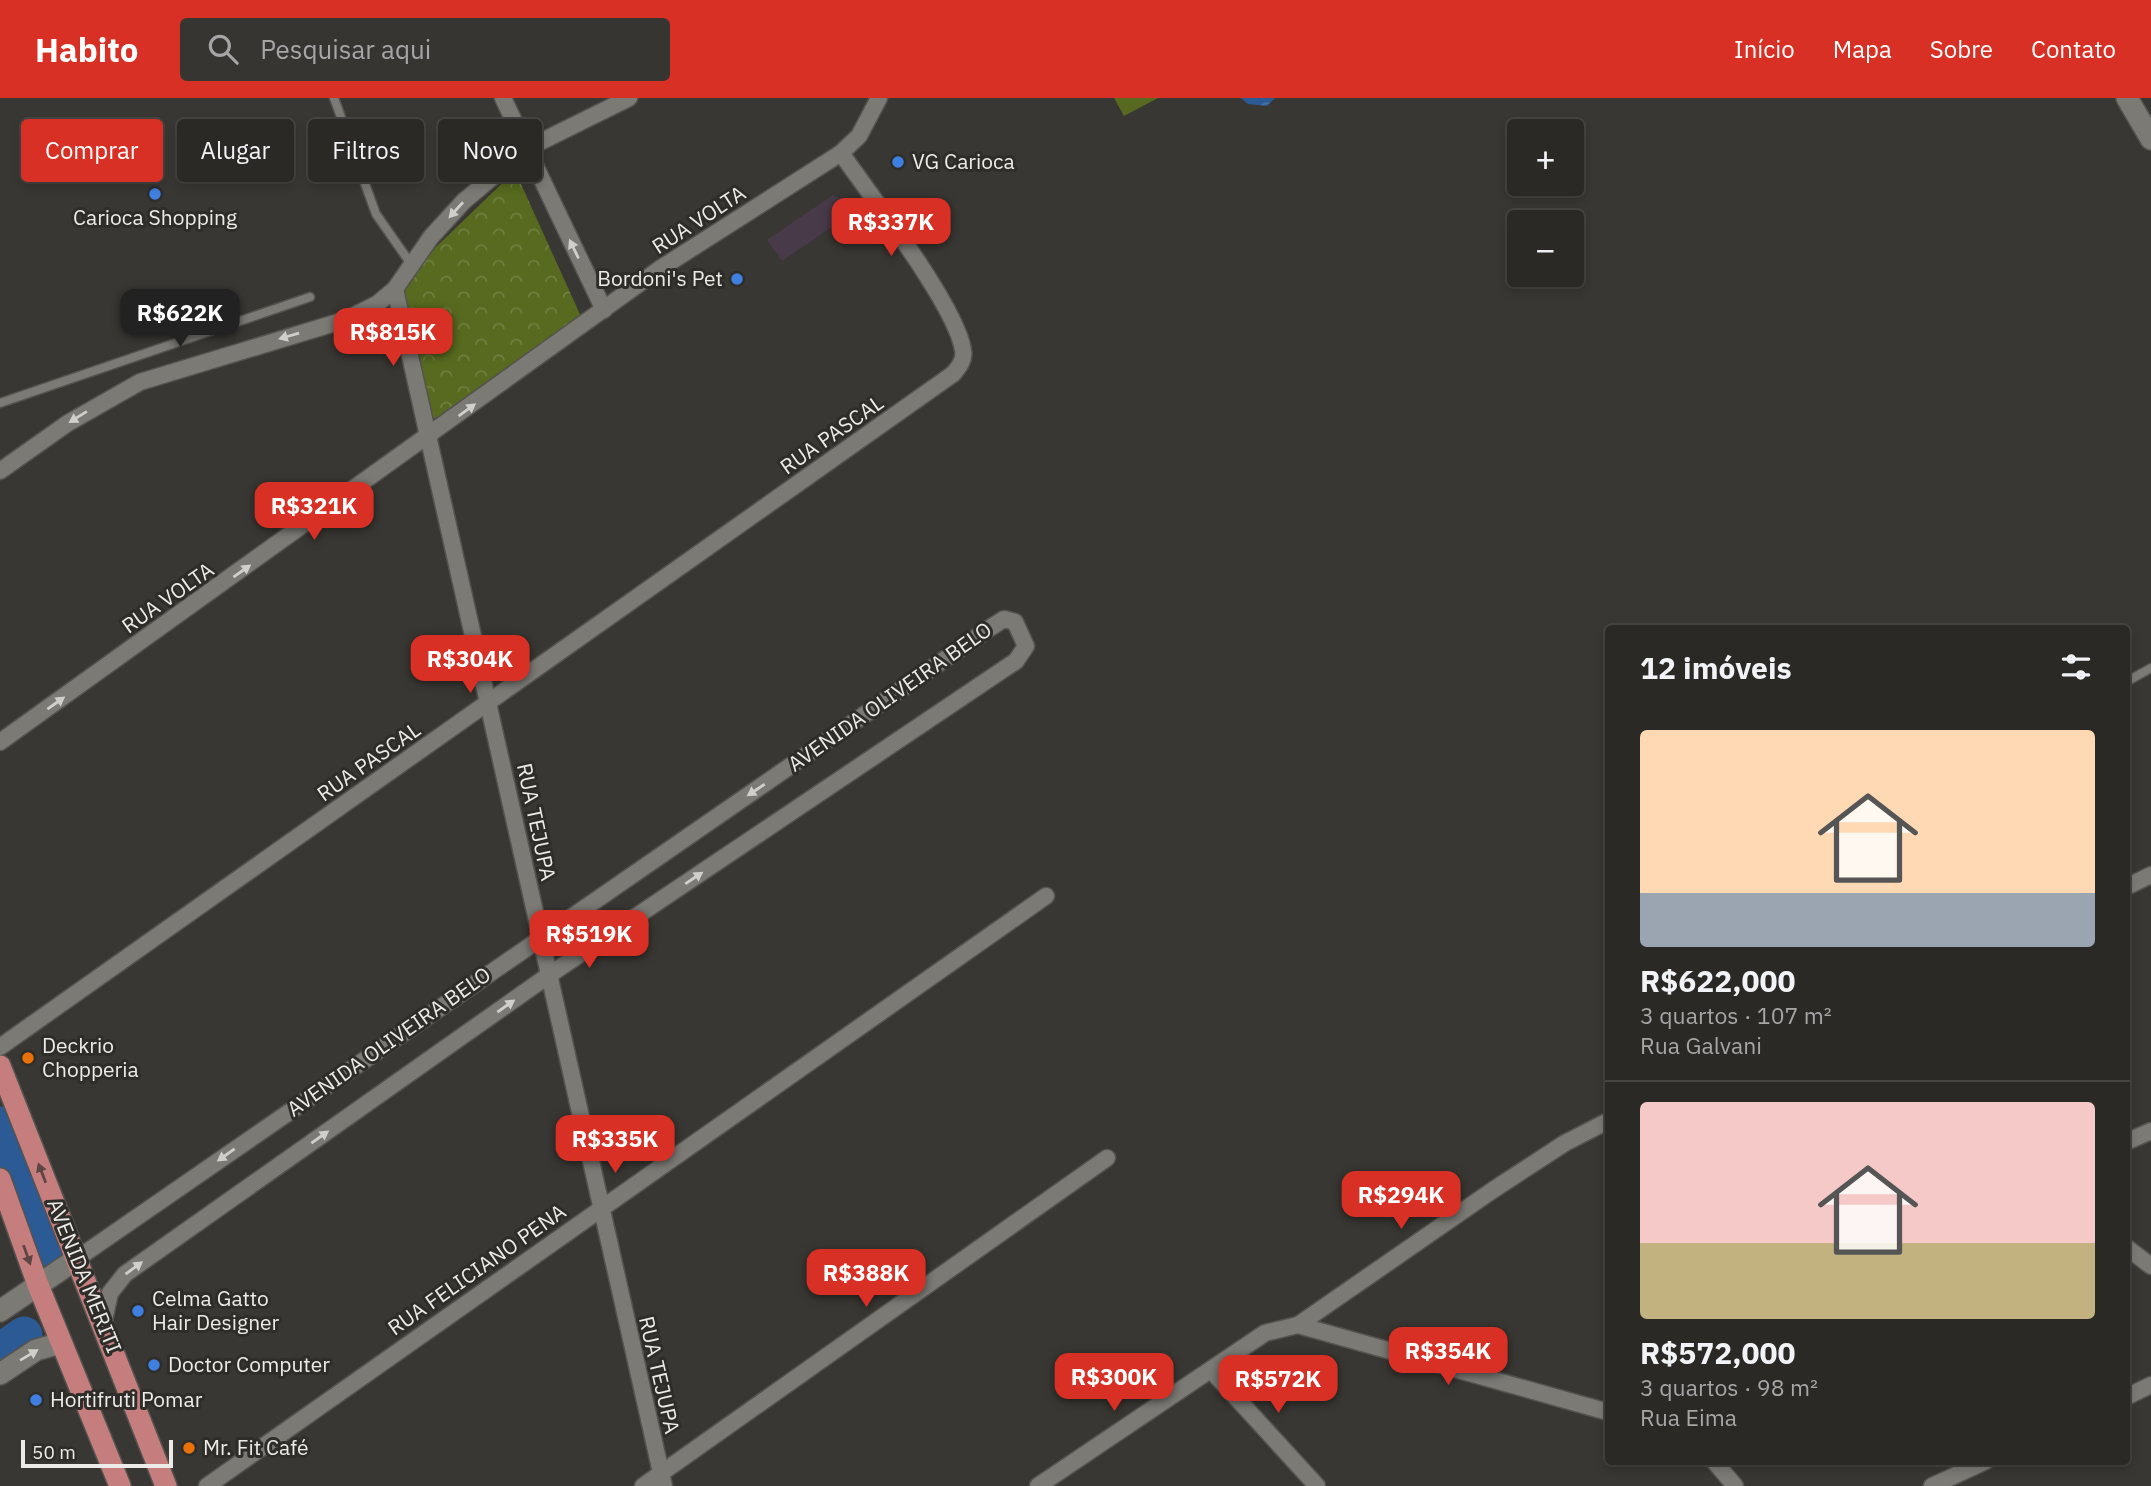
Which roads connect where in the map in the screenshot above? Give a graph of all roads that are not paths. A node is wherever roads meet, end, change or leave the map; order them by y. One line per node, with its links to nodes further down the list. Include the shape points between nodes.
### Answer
1 (334, 98): 12 (lane, via 376,214)
2 (503, 98): 6 (street)
3 (629, 98): 8 (street)
4 (879, 98): 9 (street, RUA VOLTA, via 870,121)
5 (2127, 98): 7 (street)
6 (512, 119)
7 (2151, 139)
8 (542, 141)
9 (841, 153): 15 (street, RUA VOLTA, via 661,268); 21 (street, RUA PASCAL, via 953,322 964,352 962,360 953,374)
10 (487, 182): 12 (street, one-way to 12, via 464,201)
11 (542, 182): 15 (street, one-way to 11)
12 (411, 264): 13 (street)
13 (396, 289): 17 (street, RUA TEJUPA); 18 (street, one-way to 18, via 345,320 140,382 68,423)
14 (310, 297): 16 (lane)
15 (604, 310): 17 (street, RUA VOLTA, one-way to 15)
16 (0, 403)
17 (427, 439): 21 (street, RUA TEJUPA); 22 (street, RUA VOLTA, one-way to 17)
18 (0, 471)
19 (2151, 668): 20 (lane)
20 (2130, 680)
21 (489, 704): 26 (street, RUA TEJUPA); 28 (street, RUA PASCAL)
22 (0, 742)
23 (2151, 875): 24 (street)
24 (2130, 885)
25 (1046, 896): 35 (street, RUA FELICIANO PENA)
26 (540, 937): 27 (street, RUA TEJUPA); 27 (street, AVENIDA OLIVEIRA BELO, one-way to 26, via 1016,661 1026,646 1016,622 1004,619); 37 (street, AVENIDA OLIVEIRA BELO, one-way to 37)
27 (549, 975): 35 (street, RUA TEJUPA); 41 (street, AVENIDA OLIVEIRA BELO, one-way to 27, via 110,1293 125,1274)
28 (0, 1047)
29 (0, 1066): 37 (main road, AVENIDA MERITI, one-way to 29)
30 (1605, 1123): 42 (street, via 1493,1190)
31 (2151, 1132): 32 (street)
32 (2130, 1140)
33 (1107, 1158): 51 (street)
34 (0, 1179): 39 (main road, AVENIDA MERITI, one-way to 39)
35 (599, 1209): 51 (street, RUA TEJUPA); 54 (street, RUA FELICIANO PENA)
36 (2130, 1250): 38 (street)
37 (75, 1260): 39 (street, AVENIDA OLIVEIRA BELO); 41 (main road, AVENIDA MERITI)
38 (2151, 1266)
39 (38, 1284): 40 (street, AVENIDA OLIVEIRA BELO); 43 (main road, AVENIDA MERITI)
40 (0, 1311)
41 (103, 1325): 53 (main road, AVENIDA MERITI)
42 (1298, 1325): 44 (street, via 1265,1333); 48 (street)
43 (61, 1343): 45 (street, one-way to 43, via 36,1350); 52 (main road, AVENIDA MERITI)
44 (1211, 1370): 56 (street); 57 (street)
45 (0, 1374)
46 (2151, 1385): 47 (street)
47 (2130, 1395)
48 (1605, 1411)
49 (1717, 1465): 58 (street)
50 (1977, 1465): 59 (street)
51 (662, 1480): 55 (street)
52 (120, 1486)
53 (166, 1486)
54 (207, 1486)
55 (643, 1486)
56 (1038, 1486)
57 (1317, 1486)
58 (1735, 1486)
59 (1932, 1486)

